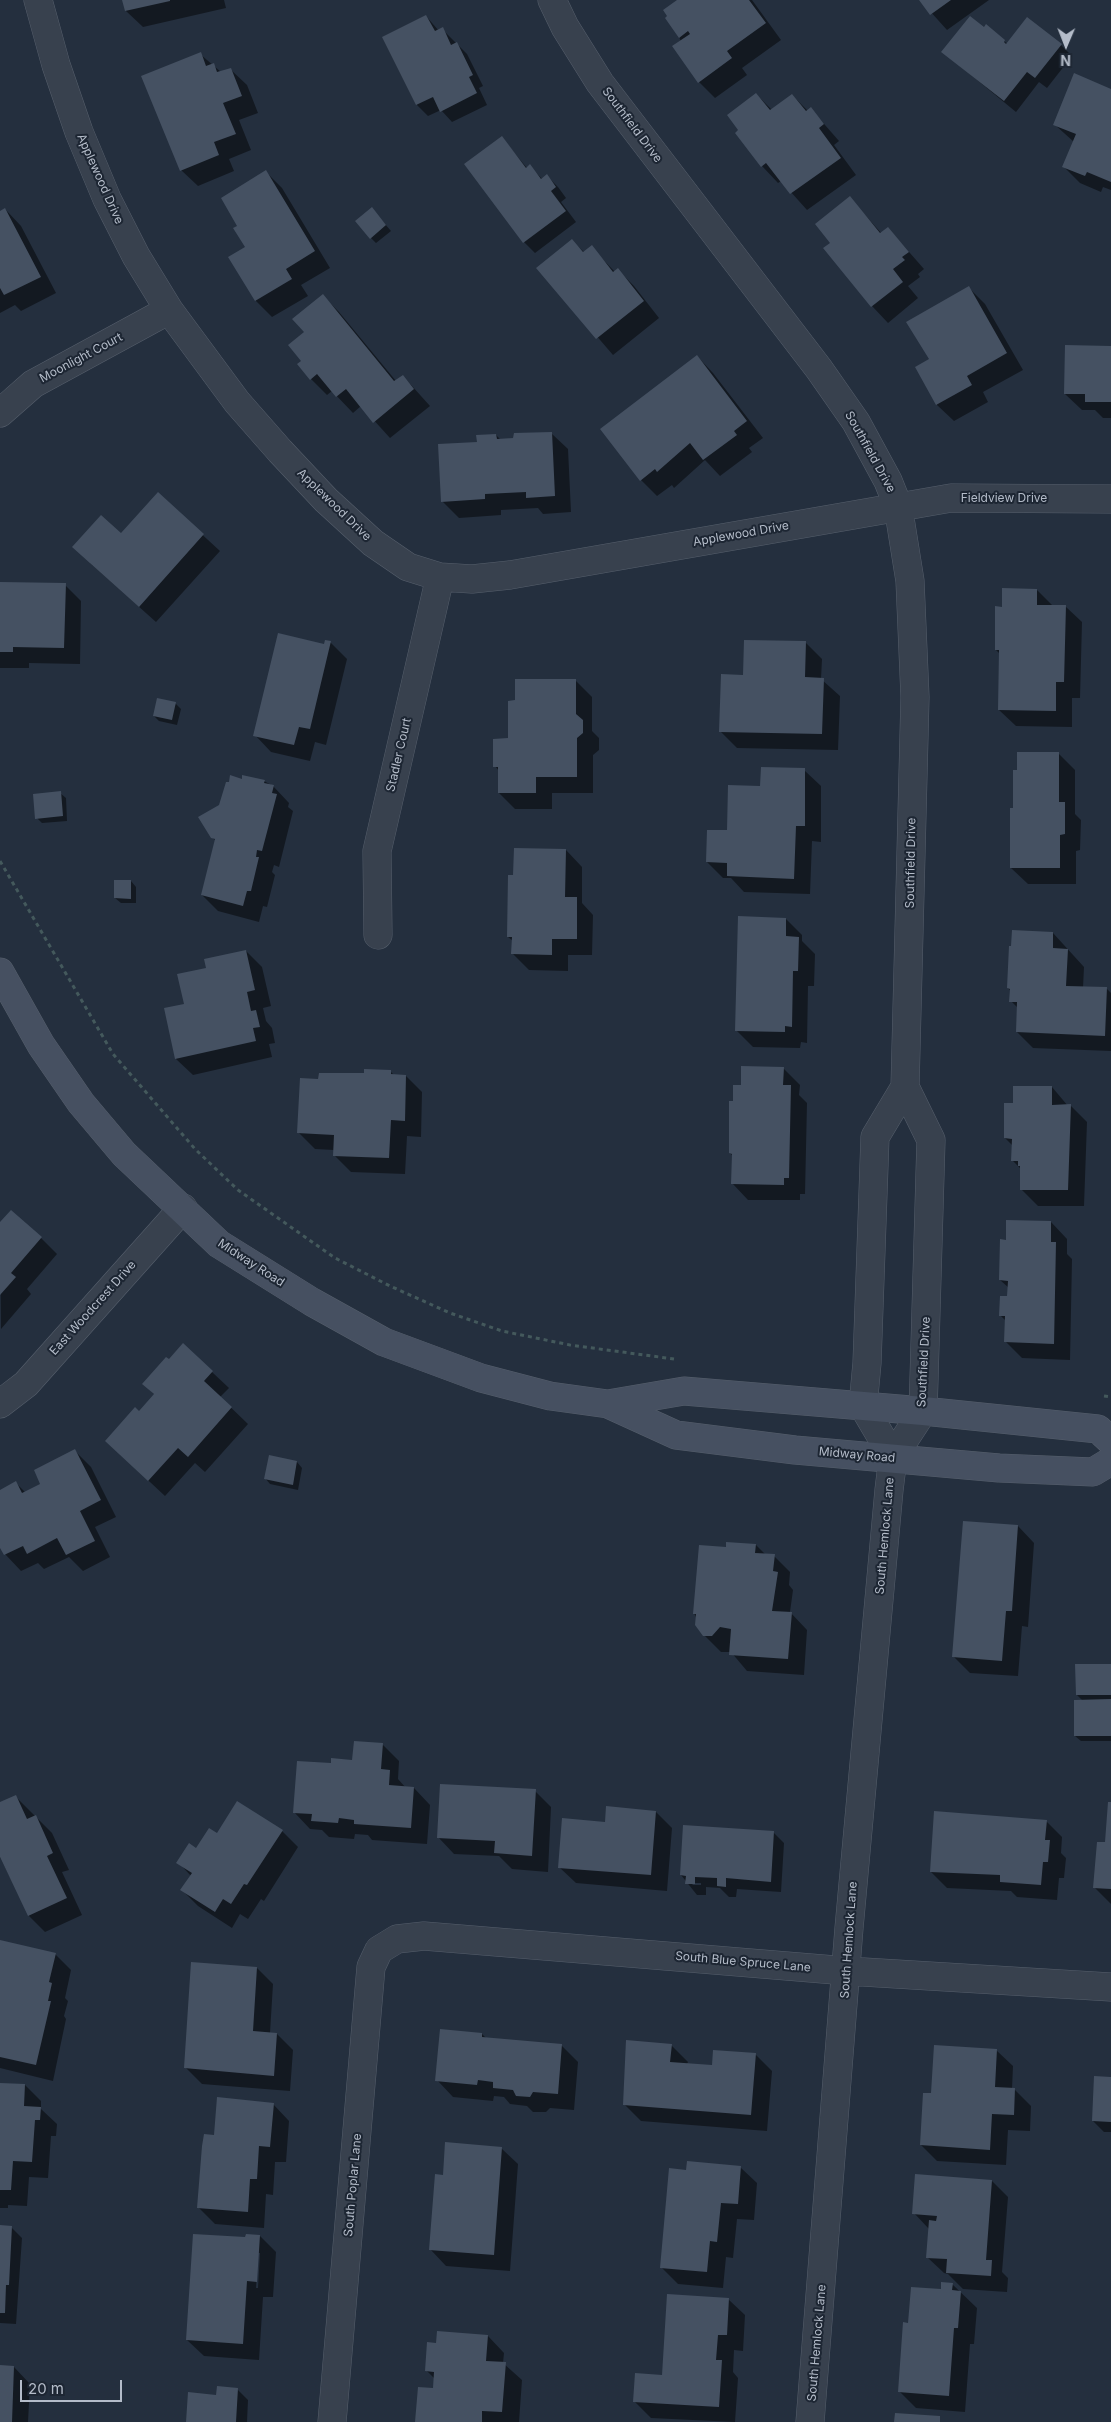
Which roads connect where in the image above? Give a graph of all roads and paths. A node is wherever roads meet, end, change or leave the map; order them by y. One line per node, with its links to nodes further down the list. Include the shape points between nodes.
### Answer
1 (38, 0): 3 (street, Applewood Drive, via 79,132 107,199)
2 (552, 0): 6 (street, Southfield Drive, via 600,83 856,422)
3 (169, 310): 4 (street, Moonlight Court, via 33,384); 7 (street, Applewood Drive, via 238,402 326,500 373,543 408,567)
4 (0, 414)
5 (1111, 499): 6 (street, Fieldview Drive, via 951,498)
6 (898, 506): 7 (street, Applewood Drive, via 510,575 472,579); 11 (street, Southfield Drive, via 910,580 915,697)
7 (440, 577): 9 (street, Stadler Court, via 377,851)
8 (0, 861): 13 (path, via 113,1054 195,1149 238,1190 295,1232 335,1258 390,1286 450,1313 502,1331 570,1345)
9 (378, 935)
10 (0, 972): 12 (main road, Midway Road, via 41,1045 81,1103 124,1154)
11 (905, 1087): 18 (street, Southfield Drive, via 875,1137); 19 (street, Southfield Drive, via 931,1140)
12 (182, 1208): 16 (street, East Woodcrest Drive, via 26,1384); 17 (main road, Midway Road, via 219,1244 384,1342 481,1378 550,1396)
13 (680, 1359)
14 (1102, 1396): 15 (path)
15 (1111, 1396)
16 (0, 1404)
17 (608, 1404): 18 (main road, Midway Road, via 684,1391); 21 (main road, Midway Road, via 676,1435)
18 (863, 1406): 19 (main road, Midway Road); 21 (street)
19 (923, 1411): 20 (main road, Midway Road, via 1098,1429); 21 (street, Southfield Drive)
20 (1111, 1441)
21 (893, 1458): 22 (main road, Midway Road, via 999,1468 1093,1472); 24 (street, South Hemlock Lane)
22 (1111, 1461)
23 (379, 1950): 24 (street, South Blue Spruce Lane, via 396,1939 424,1936); 26 (street, South Poplar Lane, via 371,1967)
24 (847, 1971): 25 (street, South Blue Spruce Lane); 27 (street, South Hemlock Lane)
25 (1111, 1987)
26 (332, 2422)
27 (810, 2422)

